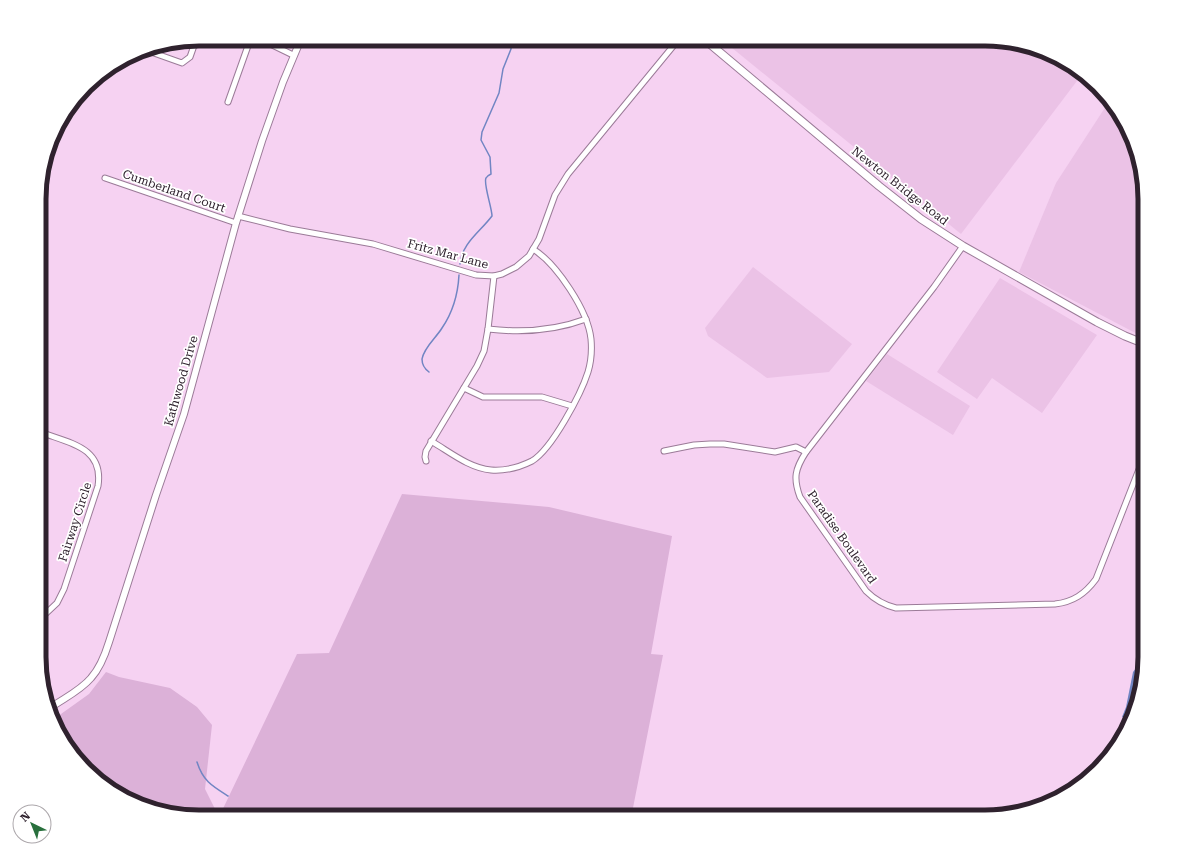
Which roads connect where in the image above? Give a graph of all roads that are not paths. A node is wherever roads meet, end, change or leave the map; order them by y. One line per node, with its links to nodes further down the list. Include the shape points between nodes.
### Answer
1 (194, 46): 7 (street, via 190,57 182,63)
2 (248, 46): 9 (street)
3 (274, 46): 8 (street)
4 (298, 46): 8 (street, Kathwood Drive)
5 (673, 46): 14 (street, Fritz Mar Lane, via 563,181)
6 (712, 46): 13 (main road, Newton Bridge Road, via 904,206)
7 (153, 53)
8 (293, 55): 11 (street, Kathwood Drive)
9 (228, 102)
10 (105, 178): 12 (street, Cumberland Court)
11 (238, 216): 12 (street, Kathwood Drive); 15 (street, Fritz Mar Lane, via 290,229 373,244 476,275)
12 (236, 223): 28 (street, Kathwood Drive, via 184,414 102,661 91,678)
13 (963, 246): 18 (main road, Newton Bridge Road, via 1108,328); 24 (street, Paradise Boulevard)
14 (533, 249): 15 (street, Fritz Mar Lane, via 516,267); 16 (street, via 546,258 554,268 579,304)
15 (494, 276): 17 (street)
16 (586, 319): 17 (street, via 540,330 511,332); 20 (street, via 591,339 590,360 584,383)
17 (488, 329): 19 (street, via 481,359)
18 (1138, 341)
19 (464, 388): 20 (street, via 483,397 542,397); 22 (street)
20 (572, 406): 22 (street, via 546,448 532,460 509,469 491,470 474,466)
21 (46, 434): 27 (street, Fairway Circle, via 73,444 90,454 97,464 99,478 64,589)
22 (431, 442): 25 (street, via 426,451)
23 (664, 451): 24 (street, via 710,444 775,452 796,447)
24 (806, 452): 26 (street, Paradise Boulevard, via 796,475 802,500 866,591 884,604 896,608 1055,604 1074,600 1096,579)
25 (426, 461)
26 (1138, 472)
27 (46, 613)
28 (54, 706)

